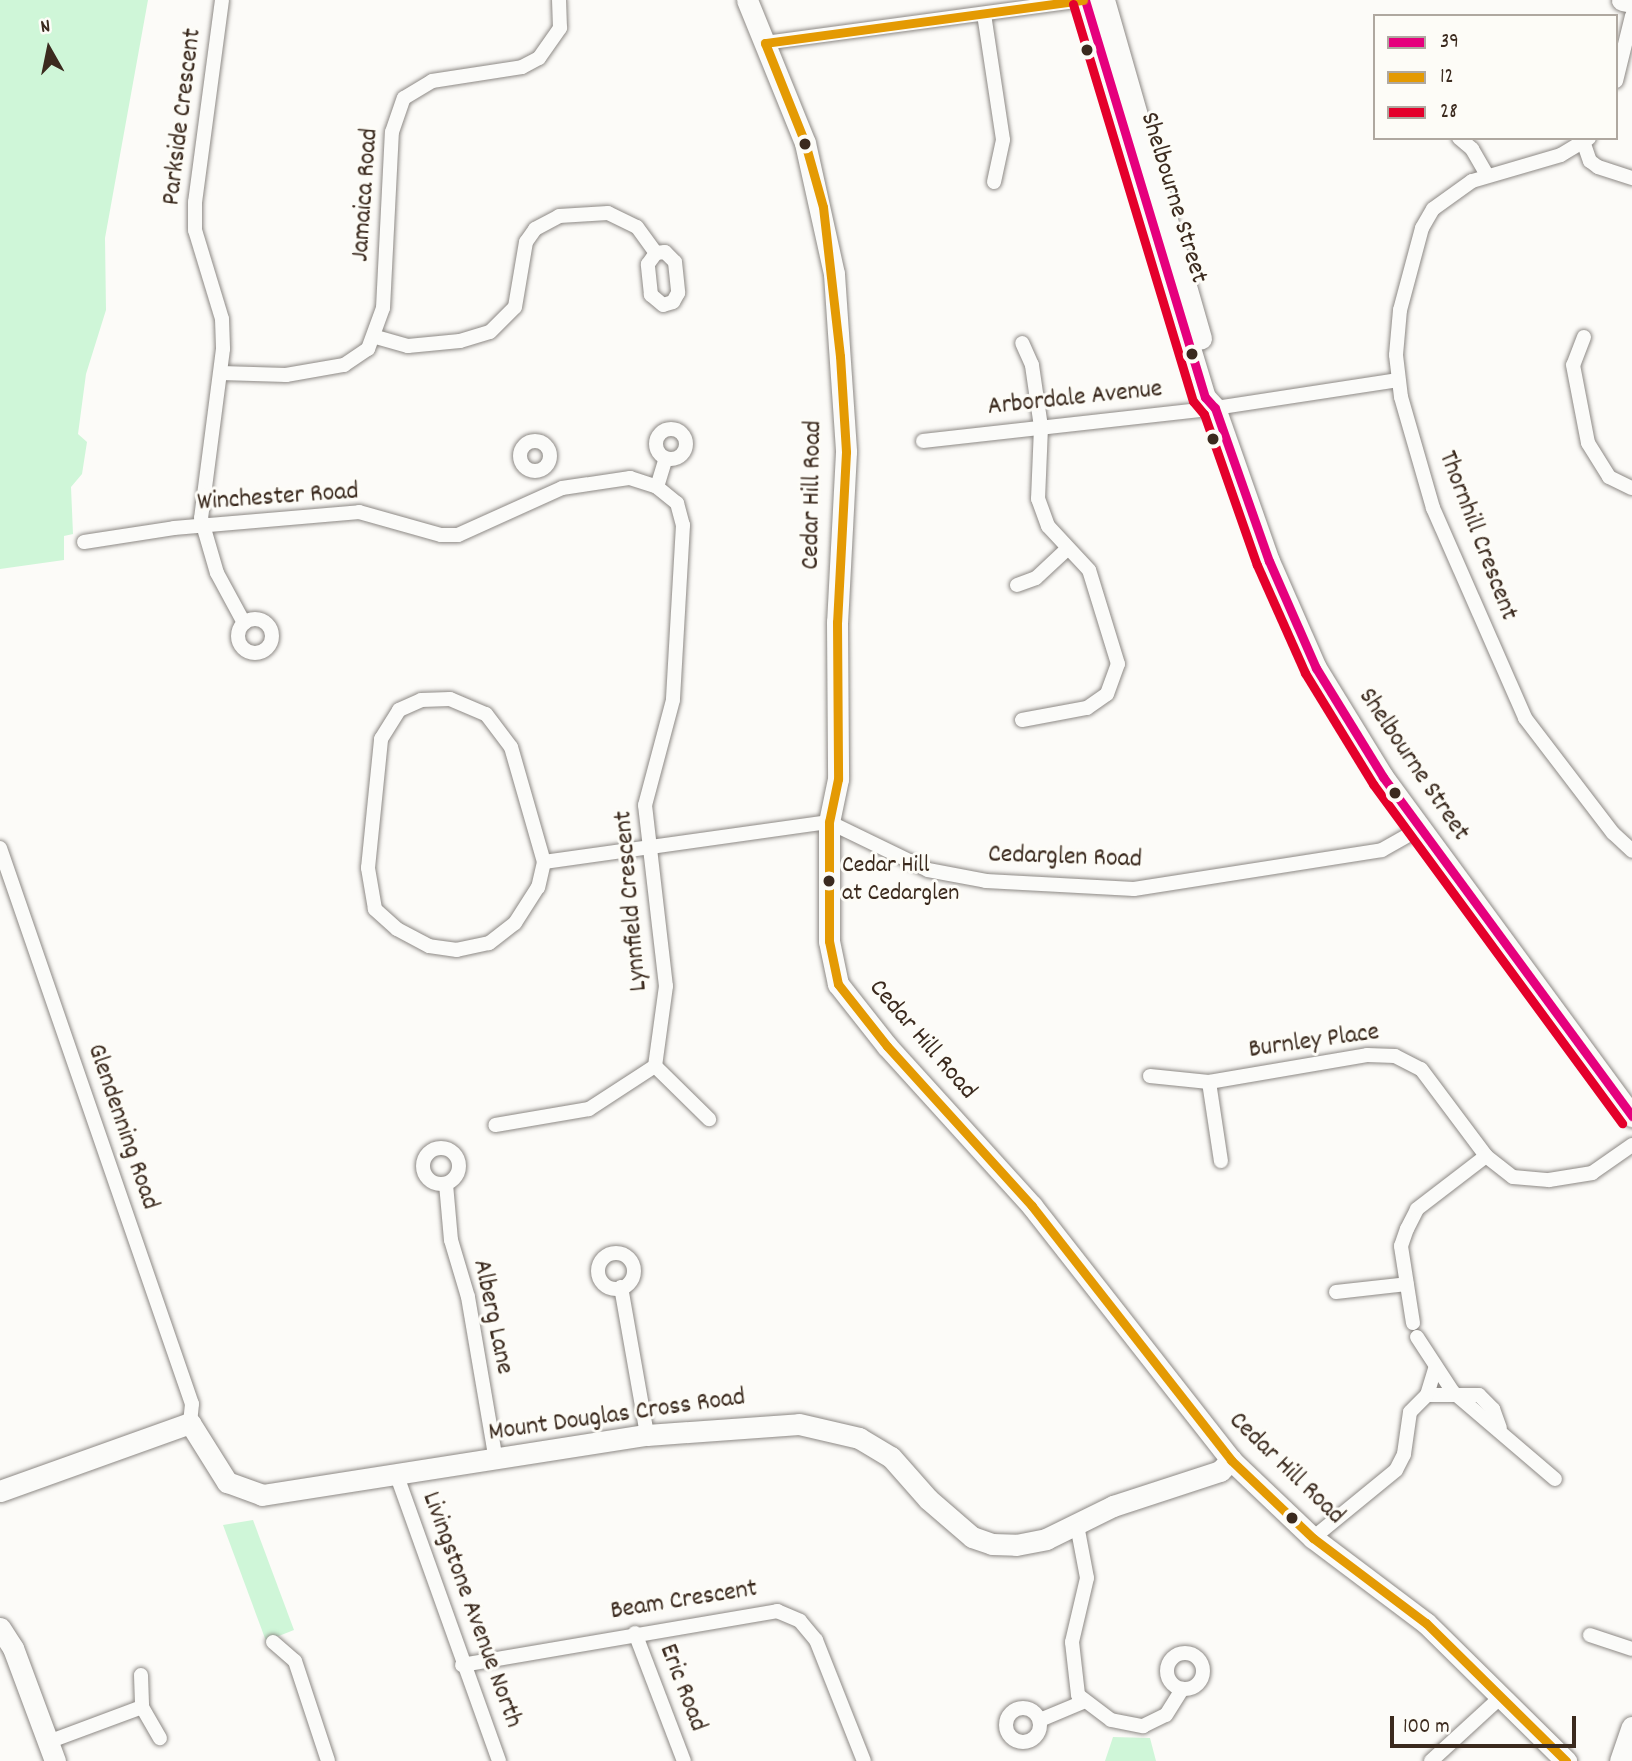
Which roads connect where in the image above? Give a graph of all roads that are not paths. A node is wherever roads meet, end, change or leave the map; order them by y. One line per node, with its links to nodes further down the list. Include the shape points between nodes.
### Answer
1 (222, 0): 21 (street, Parkside Crescent, via 195,202 195,230 222,319)
2 (559, 0): 18 (street, Jamaica Road, via 560,28 539,58 522,67 432,81 404,98 392,132 383,308)
3 (747, 0): 10 (street, Cedar Hill Road)
4 (1084, 0): 8 (street); 23 (street, Shelbourne Street, via 1204,394)
5 (1104, 0): 23 (street, Shelbourne Street, via 1217,393)
6 (1622, 0): 7 (street)
7 (1632, 2)
8 (984, 14): 10 (street); 16 (street, via 1003,140)
9 (1632, 16): 11 (street)
10 (765, 43): 37 (street, Cedar Hill Road, via 816,181 836,302 846,453 837,622 838,779)
11 (1618, 73)
12 (1461, 140): 14 (street)
13 (1587, 141): 14 (street, Thornhill Crescent); 15 (street, via 1590,161)
14 (1487, 175): 22 (street, Thornhill Crescent, via 1449,194 1422,228 1400,310)
15 (1632, 178)
16 (994, 182)
17 (656, 253): 18 (street, via 637,227 608,213 559,216 535,229 526,242 515,307 490,332 460,341 408,346)
18 (376, 337): 21 (street, via 359,359 344,365 261,377)
19 (1584, 337): 29 (street, via 1573,365 1588,443 1609,477)
20 (1022, 343): 24 (street, via 1032,365)
21 (221, 373): 31 (street, Parkside Crescent, via 201,518)
22 (1398, 380): 23 (street, Arbordale Avenue); 41 (street, Thornhill Crescent, via 1433,508 1525,718 1613,833)
23 (1215, 408): 24 (street, Arbordale Avenue); 38 (street, Shelbourne Street, via 1269,561 1316,667 1383,777)
24 (1041, 427): 25 (street, Arbordale Avenue); 33 (street, via 1038,499 1048,526)
25 (923, 441)
26 (666, 458): 28 (street)
27 (538, 470): 30 (street)
28 (657, 486): 30 (street, Winchester Road, via 630,478); 40 (street, Lynnfield Crescent, via 677,503 682,525 673,700 645,805)
29 (1632, 488)
30 (547, 493): 31 (street, Winchester Road, via 458,535 441,535 359,513)
31 (206, 528): 32 (street, Winchester Road, via 174,528); 35 (street, Parkside Crescent, via 217,573)
32 (83, 542)
33 (1067, 549): 34 (street, via 1037,578); 36 (street, via 1089,570 1118,664 1107,694 1087,708)
34 (1017, 584)
35 (244, 623)
36 (1022, 720)
37 (829, 822): 38 (street, Cedarglen Road, via 928,870 986,881 1134,889 1382,850); 40 (street); 62 (street, Cedar Hill Road, via 829,941 832,966 848,1000 1032,1206)
38 (1421, 828): 46 (street, Shelbourne Street)
39 (0, 848): 59 (street, Glendenning Road, via 192,1404)
40 (649, 848): 42 (street); 43 (street, Lynnfield Crescent, via 666,986)
41 (1632, 851)
42 (544, 863): 42 (street, via 511,747 486,714 450,699 421,700 399,710 381,739 368,868 375,909 397,929 429,946 457,950 489,943 515,923 538,887)
43 (655, 1066): 47 (street); 48 (street, via 589,1109)
44 (1150, 1076): 45 (street, Burnley Place)
45 (1209, 1082): 50 (street, Burnley Place, via 1367,1055 1395,1056 1421,1069); 51 (street)
46 (1632, 1116)
47 (709, 1119)
48 (495, 1125)
49 (1632, 1145): 50 (street, Burnley Place, via 1592,1172 1549,1180 1513,1177)
50 (1486, 1156): 53 (street, via 1417,1209 1401,1247)
51 (1221, 1161)
52 (446, 1184): 61 (street, Alberg Lane, via 452,1250 468,1297)
53 (1407, 1283): 55 (street); 56 (street, via 1415,1330)
54 (621, 1287): 60 (street)
55 (1336, 1292)
56 (1435, 1368): 57 (street); 58 (street)
57 (1452, 1392): 58 (street); 64 (street)
58 (1427, 1395): 67 (street, via 1410,1412 1404,1427 1404,1454 1396,1470)
59 (190, 1423): 63 (street, Mount Douglas Cross Road, via 227,1482 262,1495); 65 (street)
60 (647, 1435): 61 (street, Mount Douglas Cross Road); 66 (street, Mount Douglas Cross Road, via 799,1424 844,1431 891,1457 936,1507 982,1541 1030,1544)
61 (496, 1460): 63 (street, Mount Douglas Cross Road)
62 (1231, 1460): 66 (street, Mount Douglas Cross Road, via 1220,1471 1125,1502); 67 (street, Cedar Hill Road)
63 (397, 1476): 73 (street, Livingstone Avenue North)
64 (1555, 1479)
65 (0, 1491)
66 (1077, 1525): 77 (street, via 1087,1578 1072,1662)
67 (1313, 1538): 76 (street, Cedar Hill Road, via 1426,1623)
68 (0, 1628): 82 (street, via 13,1648)
69 (635, 1633): 73 (street, Beam Crescent); 85 (street, Eric Road); 86 (street, Beam Crescent, via 777,1611 800,1621 816,1640)
70 (1590, 1635): 72 (street)
71 (273, 1642): 83 (street, via 295,1661)
72 (1632, 1649)
73 (463, 1665): 84 (street, Livingstone Avenue North)
74 (141, 1675): 78 (street)
75 (1182, 1689): 77 (street, via 1166,1715 1143,1726 1111,1720)
76 (1502, 1696): 87 (street); 88 (street, Cedar Hill Road)
77 (1083, 1702): 79 (street)
78 (142, 1707): 81 (street); 82 (street)
79 (1040, 1720)
80 (1632, 1727): 89 (street)
81 (160, 1738)
82 (52, 1751)
83 (328, 1761)
84 (499, 1761)
85 (684, 1761)
86 (864, 1761)
87 (1431, 1761)
88 (1566, 1761)
89 (1620, 1761)

